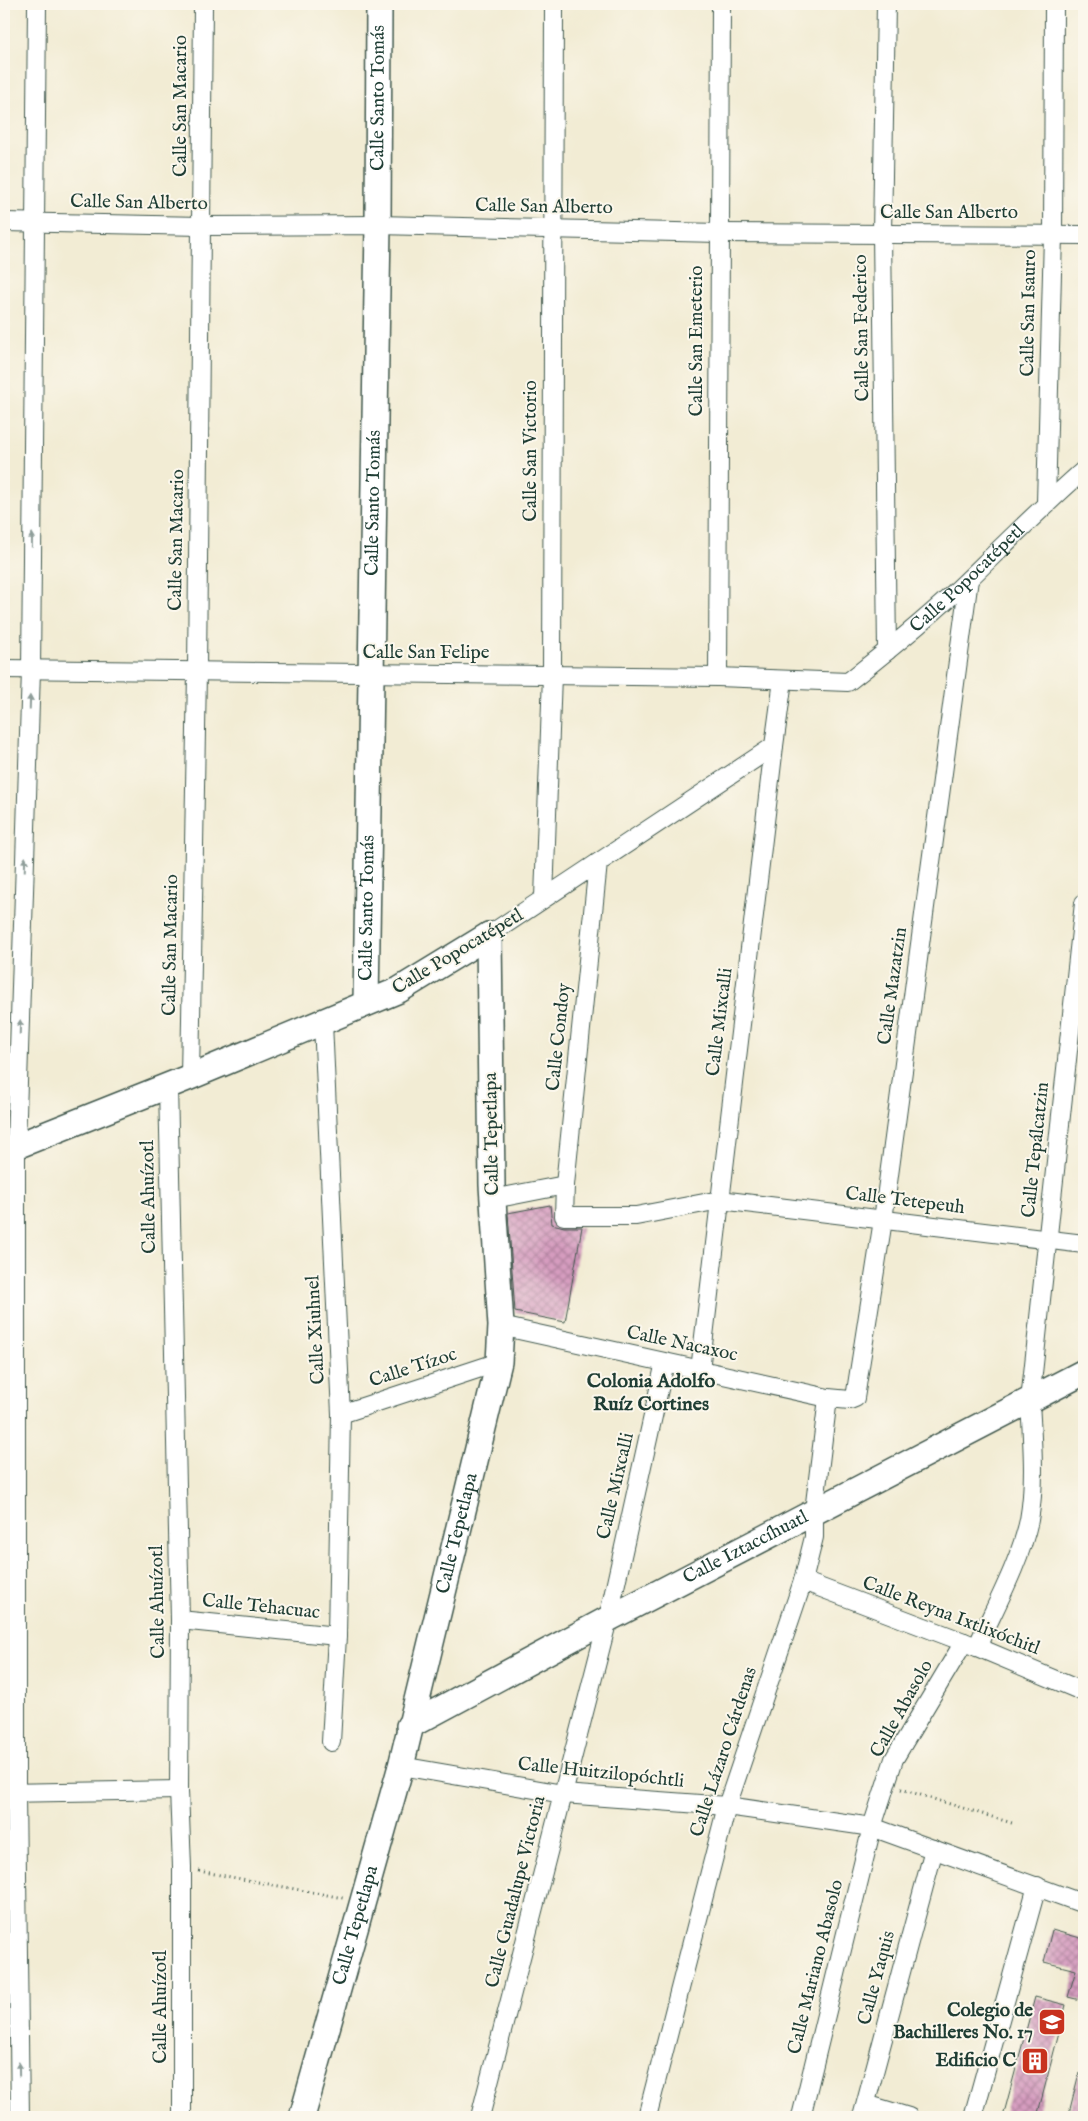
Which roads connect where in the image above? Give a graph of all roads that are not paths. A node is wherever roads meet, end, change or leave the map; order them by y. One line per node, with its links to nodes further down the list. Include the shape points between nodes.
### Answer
1 (37, 4): 9 (street)
2 (203, 4): 11 (street, Calle San Macario)
3 (379, 4): 10 (street, Calle Santo Tomás)
4 (554, 4): 12 (street, Calle San Victorio)
5 (721, 4): 13 (street, Calle San Emeterio)
6 (886, 4): 14 (street, Calle San Federico)
7 (1054, 4): 15 (street, Calle San Isauro)
8 (4, 222): 9 (street, Calle San Alberto)
9 (36, 222): 11 (street, Calle San Alberto); 22 (street, one-way to 9)
10 (378, 225): 11 (street, Calle San Alberto); 12 (street, Calle San Alberto); 24 (street, Calle Santo Tomás)
11 (202, 226): 23 (street, Calle San Macario)
12 (553, 228): 13 (street, Calle San Alberto); 25 (street, Calle San Victorio)
13 (719, 233): 14 (street, Calle San Alberto); 26 (street, Calle San Emeterio)
14 (882, 233): 15 (street, Calle San Alberto); 20 (street, Calle San Federico)
15 (1053, 235): 16 (street, Calle San Alberto); 18 (street, Calle San Isauro)
16 (1084, 235)
17 (1084, 470): 18 (street, Calle Popocatépetl)
18 (1046, 503): 19 (street, Calle Popocatépetl)
19 (969, 579): 20 (street, Calle Popocatépetl); 43 (street, Calle Mazatzin)
20 (888, 651): 28 (street, Calle Popocatépetl)
21 (4, 669): 22 (street, Calle San Felipe)
22 (31, 670): 23 (street, Calle San Felipe); 38 (street, one-way to 22)
23 (197, 672): 24 (street, Calle San Felipe); 37 (street, Calle San Macario)
24 (371, 675): 25 (street, Calle San Felipe); 34 (street, Calle Santo Tomás)
25 (552, 675): 26 (street, Calle San Felipe); 31 (street, Calle San Victorio)
26 (718, 677): 27 (street, Calle San Felipe)
27 (783, 680): 28 (street, Calle San Felipe); 29 (street, Calle Mixcalli)
28 (848, 682)
29 (774, 746): 30 (street, Calle Popocatépetl); 41 (street, Calle Mixcalli)
30 (598, 863): 31 (street, Calle Popocatépetl); 39 (street, Calle Condoy)
31 (544, 898): 33 (street, Calle Popocatépetl)
32 (1084, 904): 35 (street, Calle Tepálcatzin)
33 (489, 935): 34 (street, Calle Popocatépetl, via 398,990); 40 (street, Calle Tepetlapa)
34 (366, 1003): 36 (street, Calle Popocatépetl)
35 (1078, 1011): 44 (street, Calle Tepálcatzin)
36 (323, 1023): 37 (street, Calle Popocatépetl); 54 (street, Calle Xiuhnel)
37 (179, 1082): 38 (street, Calle Popocatépetl); 58 (street, Calle Ahuízotl)
38 (8, 1146): 66 (street)
39 (565, 1185): 40 (street); 42 (street, Calle Condoy, via 564,1216)
40 (493, 1199): 46 (street, Calle Tepetlapa)
41 (720, 1200): 42 (street, Calle Tetepeuh); 43 (street, Calle Tetepeuh); 49 (street, Calle Mixcalli)
42 (636, 1216)
43 (883, 1220): 44 (street, Calle Tetepeuh); 52 (street, Calle Mazatzin)
44 (1047, 1240): 45 (street, Calle Tetepeuh); 53 (street, Calle Tepálcatzin)
45 (1084, 1244)
46 (501, 1326): 47 (street, Calle Tepetlapa); 48 (street, Calle Nacaxoc)
47 (499, 1362): 54 (street, Calle Tízoc); 62 (street, Calle Tepetlapa)
48 (665, 1362): 49 (street, Calle Nacaxoc); 57 (street, Calle Mixcalli)
49 (700, 1370): 51 (street, Calle Nacaxoc)
50 (1084, 1372): 53 (street, Calle Iztaccíhuatl)
51 (828, 1398): 52 (street, Calle Nacaxoc); 55 (street, Calle Lázaro Cárdenas)
52 (855, 1398)
53 (1030, 1401): 55 (street, Calle Iztaccíhuatl); 60 (street, Calle Tepálcatzin, via 1033,1479 1029,1520 1017,1558)
54 (341, 1414): 59 (street, Calle Xiuhnel)
55 (814, 1511): 56 (street, Calle Lázaro Cárdenas, via 814,1537); 57 (street, Calle Iztaccíhuatl)
56 (803, 1581): 60 (street, Calle Reyna Ixtlixóchitl); 68 (street, Calle Lázaro Cárdenas)
57 (608, 1619): 62 (street, Calle Iztaccíhuatl); 67 (street, Calle Guadalupe Victoria)
58 (180, 1620): 59 (street, Calle Tehacuac); 65 (street, Calle Ahuízotl)
59 (337, 1636): 63 (street, Calle Xiuhnel)
60 (971, 1645): 61 (street, Calle Reyna Ixtlixóchitl); 69 (street, Calle Abasolo, via 894,1758)
61 (1084, 1692)
62 (409, 1726): 64 (street, Calle Tepetlapa)
63 (331, 1742)
64 (401, 1766): 67 (street, Calle Huitzilopóchtli); 76 (street, Calle Tepetlapa)
65 (179, 1790): 66 (street); 75 (street, Calle Ahuízotl)
66 (10, 1793): 74 (street, one-way to 66)
67 (563, 1794): 68 (street, Calle Huitzilopóchtli); 77 (street, Calle Guadalupe Victoria)
68 (727, 1806): 69 (street, Calle Huitzilopóchtli); 78 (street, Calle Lázaro Cárdenas)
69 (872, 1827): 70 (street, Calle Huitzilopóchtli); 79 (street, Calle Mariano Abasolo)
70 (934, 1849): 71 (street, Calle Huitzilopóchtli); 73 (street, Calle Yaquis)
71 (1037, 1886): 72 (street, Calle Huitzilopóchtli); 81 (street)
72 (1084, 1904)
73 (864, 2111): 80 (street)
74 (20, 2117)
75 (182, 2117)
76 (302, 2117)
77 (480, 2117)
78 (647, 2117)
79 (801, 2117)
80 (909, 2117)
81 (973, 2117)

